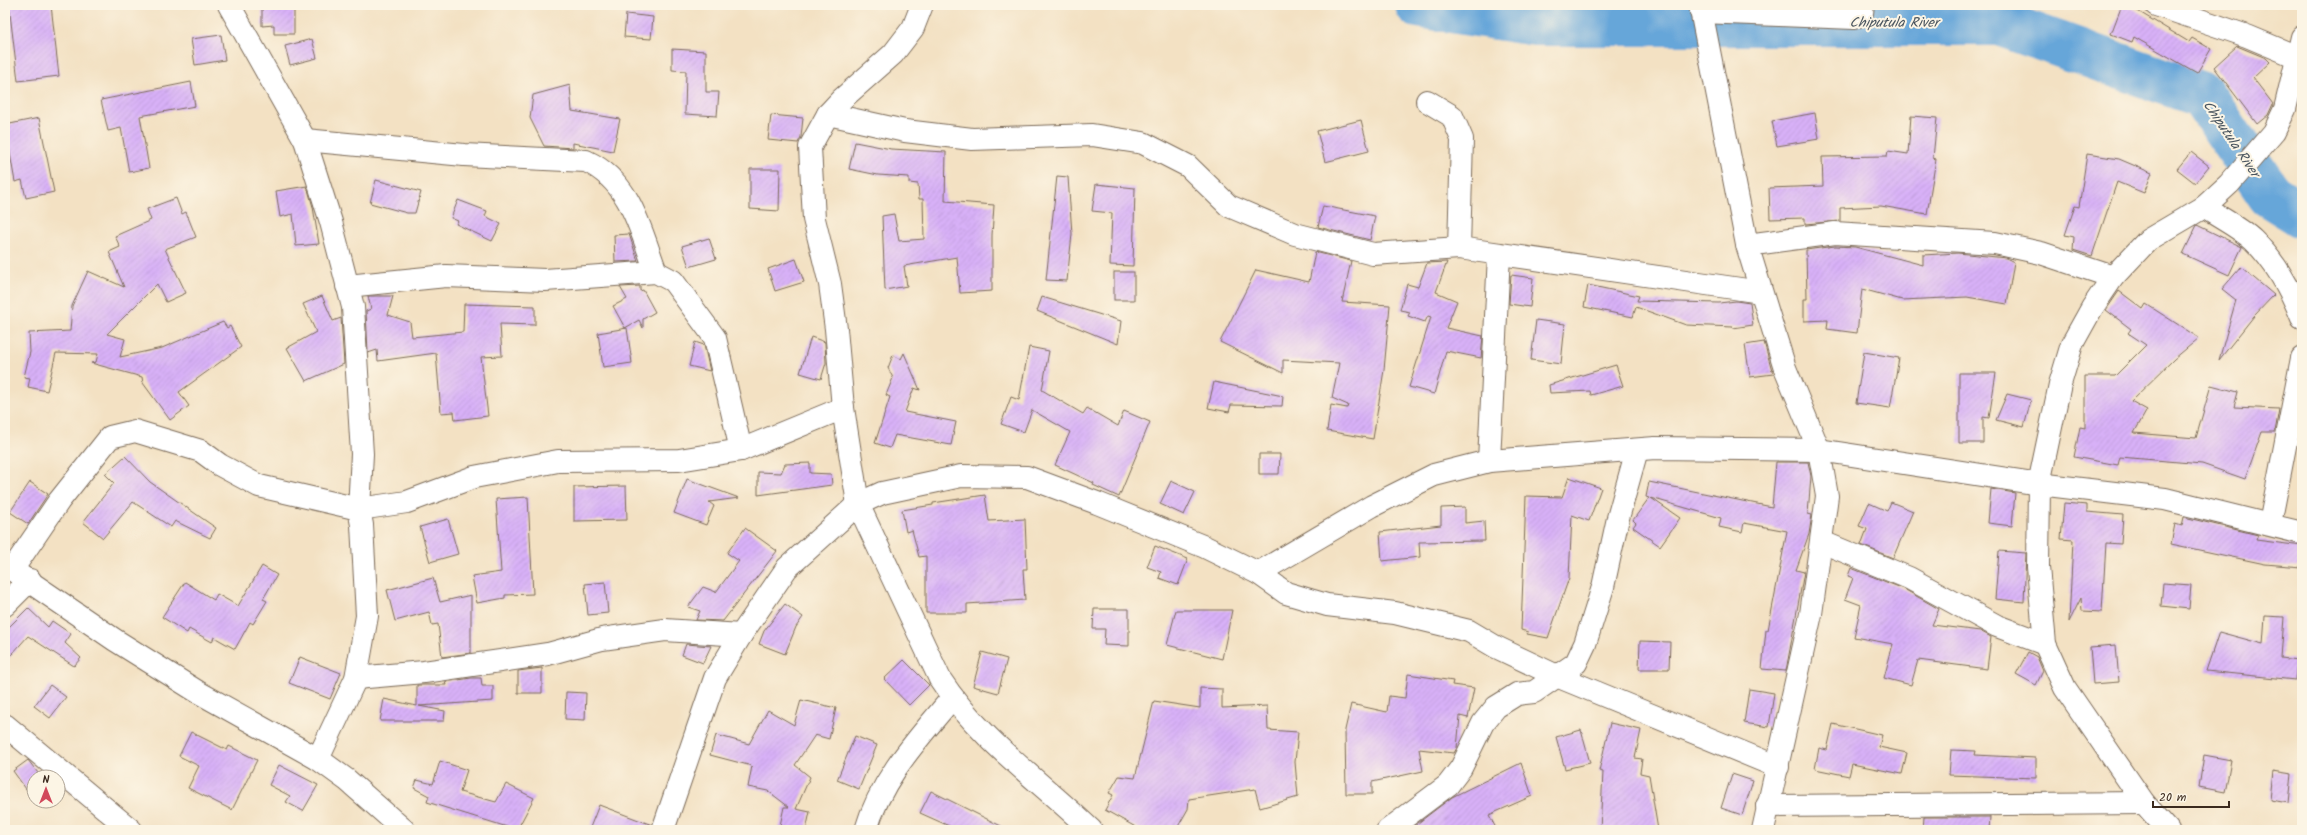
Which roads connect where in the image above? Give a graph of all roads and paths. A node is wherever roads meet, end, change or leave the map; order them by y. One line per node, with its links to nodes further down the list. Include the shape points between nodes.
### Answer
1 (229, 5): 9 (street)
2 (922, 5): 8 (street, via 913,28 893,54)
3 (1864, 5): 5 (street, via 1862,13 1854,18)
4 (2156, 5): 6 (street)
5 (1702, 17): 11 (street)
6 (2300, 51): 10 (street, via 2285,109 2274,132 2229,184)
7 (1428, 101): 12 (street, via 1452,116 1462,139)
8 (828, 114): 12 (street, via 905,131 972,139 1092,135 1143,143 1188,166 1229,206 1296,234 1373,254); 20 (street, via 810,147 814,219 830,284)
9 (305, 140): 14 (street, via 464,155 586,161 602,168 629,199); 16 (street, via 331,222)
10 (2204, 207): 15 (street, via 2148,240); 18 (street, via 2253,240 2276,268 2294,296)
11 (1747, 245): 15 (street, via 1835,233 1987,242 2041,253); 17 (street)
12 (1459, 248): 13 (street)
13 (1499, 254): 17 (street); 24 (street)
14 (656, 272): 16 (street, via 545,280 446,276); 21 (street, via 673,281 715,338)
15 (2113, 277): 25 (street, via 2072,344 2060,384)
16 (347, 286): 27 (street, via 353,307 362,454)
17 (1761, 292): 23 (street, via 1785,368)
18 (2302, 318)
19 (2302, 358): 28 (street)
20 (843, 408): 21 (street); 26 (street)
21 (740, 450): 27 (street, via 679,460 558,461 474,477 407,502)
22 (1638, 450): 23 (street); 24 (street); 36 (street, via 1618,518 1603,587 1585,644 1576,663)
23 (1819, 450): 25 (street); 30 (street, via 1827,496)
24 (1489, 461): 32 (street, via 1434,475 1372,506)
25 (2039, 484): 28 (street, via 2165,499); 35 (street, via 2038,567)
26 (858, 504): 32 (street, via 882,493 960,476 1027,477 1205,547); 34 (street, via 787,568); 38 (street, via 940,679)
27 (359, 509): 31 (street, via 259,486 220,465 201,451 135,431 110,437 59,501); 37 (street, via 362,524 366,616)
28 (2270, 524): 29 (street)
29 (2302, 533)
30 (1822, 542): 35 (street, via 1909,578 1997,626); 41 (street, via 1811,614)
31 (16, 572): 33 (street); 40 (street, via 115,640 198,692)
32 (1258, 573): 36 (street, via 1286,593 1327,605 1395,613 1469,631)
33 (5, 605)
34 (741, 635): 37 (street, via 665,630 602,639 548,654 424,672); 46 (street, via 715,678)
35 (2045, 644): 42 (street, via 2065,688)
36 (1559, 677): 41 (street); 49 (street, via 1534,692 1517,694 1496,707 1483,723 1462,768 1448,785)
37 (356, 678): 40 (street)
38 (952, 698): 47 (street, via 896,766); 48 (street, via 1001,749)
39 (5, 724): 44 (street)
40 (318, 759): 45 (street, via 347,780)
41 (1778, 767): 43 (street)
42 (2144, 804): 43 (street); 51 (street)
43 (1767, 806): 50 (street)
44 (131, 830)
45 (404, 830)
46 (663, 830)
47 (866, 830)
48 (1091, 830)
49 (1388, 830)
50 (1763, 830)
51 (2168, 830)

